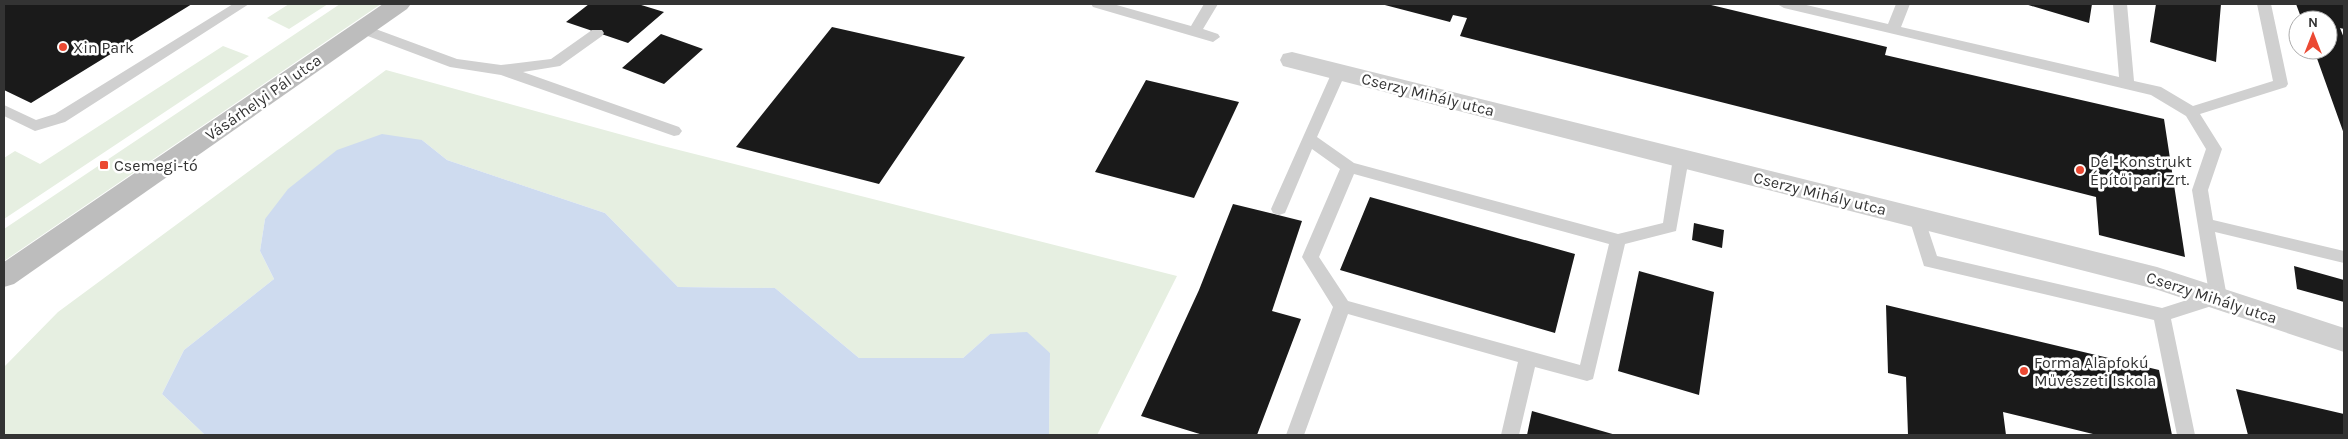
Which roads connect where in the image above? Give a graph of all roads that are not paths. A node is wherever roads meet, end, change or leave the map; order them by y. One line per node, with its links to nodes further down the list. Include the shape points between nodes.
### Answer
1 (242, 4): 20 (lane, via 60,118)
2 (399, 4): 9 (main road, Vásárhelyi Pál utca)
3 (1098, 4): 11 (lane)
4 (1211, 4): 11 (lane)
5 (1784, 4): 10 (lane)
6 (1903, 4): 10 (lane)
7 (2120, 4): 17 (lane)
8 (2264, 4): 19 (lane, via 2281,84)
9 (362, 29): 15 (lane, via 455,64); 30 (main road, Vásárhelyi Pál utca)
10 (1893, 29): 17 (lane)
11 (1194, 32): 13 (lane)
12 (597, 33): 15 (lane, via 555,64)
13 (1213, 38)
14 (1292, 60): 16 (street, Cserzy Mihály utca)
15 (501, 70): 21 (lane)
16 (1338, 72): 22 (lane); 23 (street, Cserzy Mihály utca)
17 (2127, 84): 19 (lane, via 2156,91)
18 (4, 110): 20 (lane)
19 (2191, 112): 27 (lane, via 2214,149 2200,190)
20 (35, 126)
21 (674, 131)
22 (1309, 139): 24 (lane); 25 (lane)
23 (1681, 158): 26 (street, Cserzy Mihály utca); 28 (lane, via 1670,227)
24 (1349, 168): 28 (lane); 32 (lane, via 1310,257)
25 (1279, 209)
26 (1917, 218): 31 (street, Cserzy Mihály utca, via 2157,278); 33 (lane, via 1930,261)
27 (2206, 224): 29 (lane); 31 (lane)
28 (1618, 240): 35 (lane, via 1587,374)
29 (2344, 257)
30 (4, 276)
31 (2218, 297): 33 (lane); 34 (street, Cserzy Mihály utca)
32 (1342, 306): 35 (lane); 36 (lane)
33 (2162, 315): 38 (lane)
34 (2344, 340)
35 (1528, 358): 37 (lane)
36 (1295, 435)
37 (1510, 435)
38 (2186, 435)

